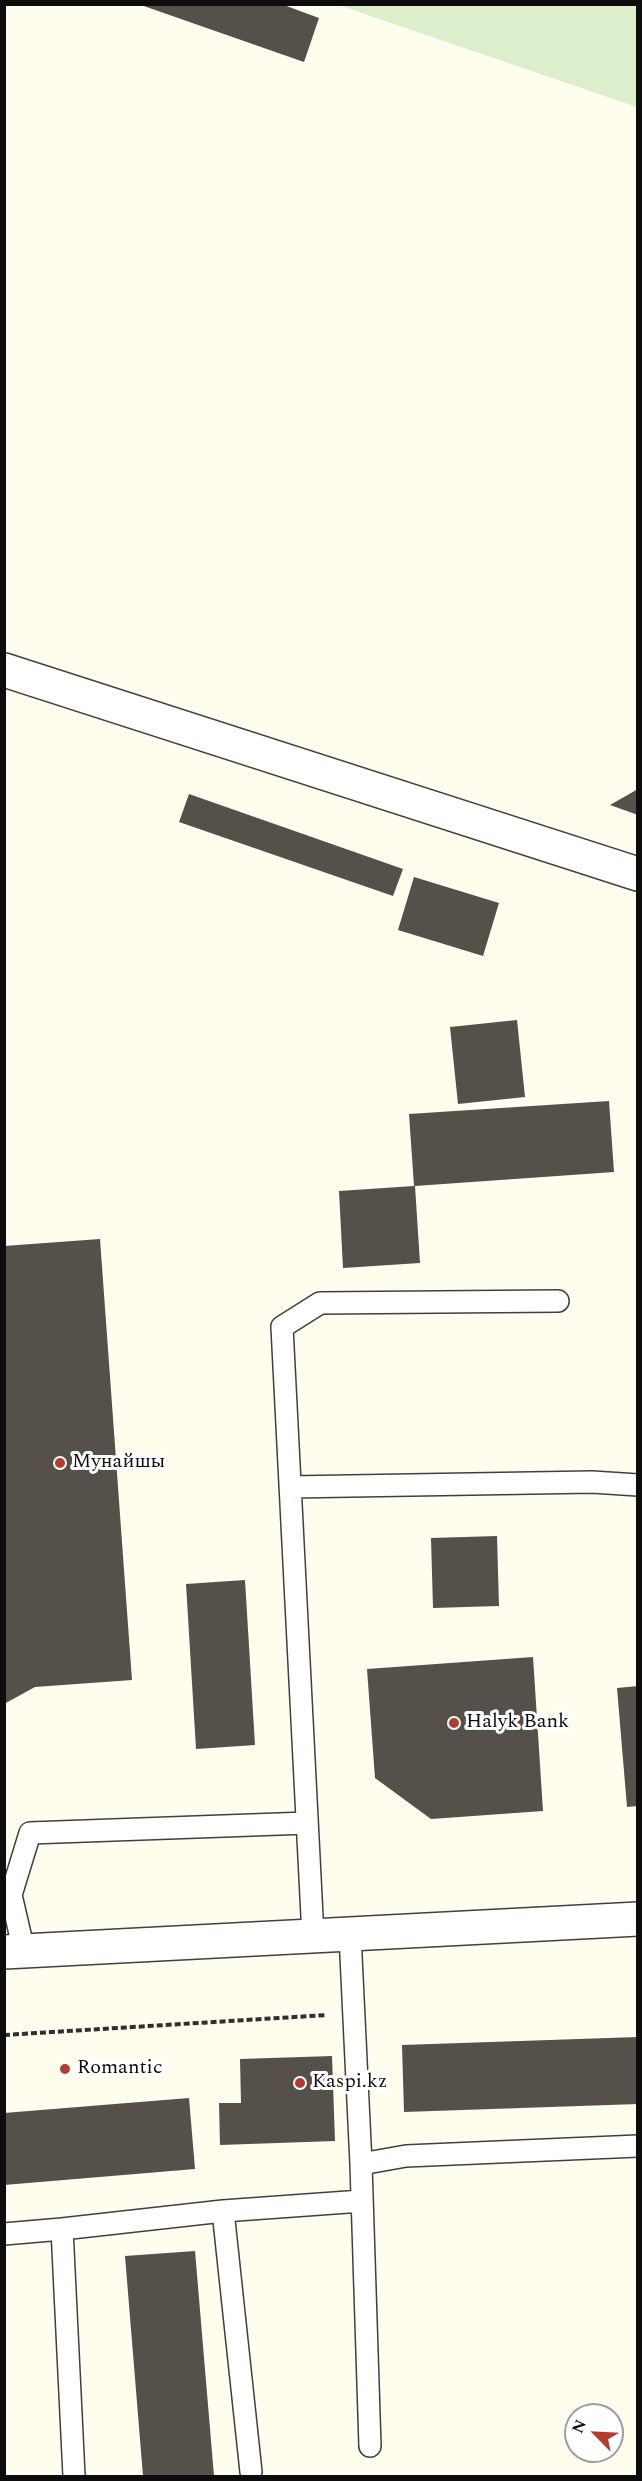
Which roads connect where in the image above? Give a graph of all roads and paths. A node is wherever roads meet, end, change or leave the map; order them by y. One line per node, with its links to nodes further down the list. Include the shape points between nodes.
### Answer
1 (4, 670): 2 (street)
2 (638, 874)
3 (558, 1301): 5 (lane, via 320,1304 282,1327)
4 (638, 1485): 5 (lane, via 592,1482)
5 (290, 1487): 6 (lane)
6 (307, 1823): 9 (lane); 10 (lane, via 30,1833 11,1895)
7 (638, 1919): 8 (street)
8 (350, 1935): 9 (street); 11 (lane)
9 (313, 1936): 10 (street)
10 (14, 1951)
11 (354, 2013): 12 (path); 14 (lane)
12 (4, 2035)
13 (638, 2146): 14 (lane, via 406,2156)
14 (361, 2163): 15 (lane)
15 (362, 2201): 16 (lane); 19 (lane)
16 (222, 2211): 17 (lane); 20 (lane)
17 (62, 2229): 18 (lane); 21 (lane)
18 (4, 2234)
19 (370, 2446)
20 (251, 2472)
21 (74, 2476)

